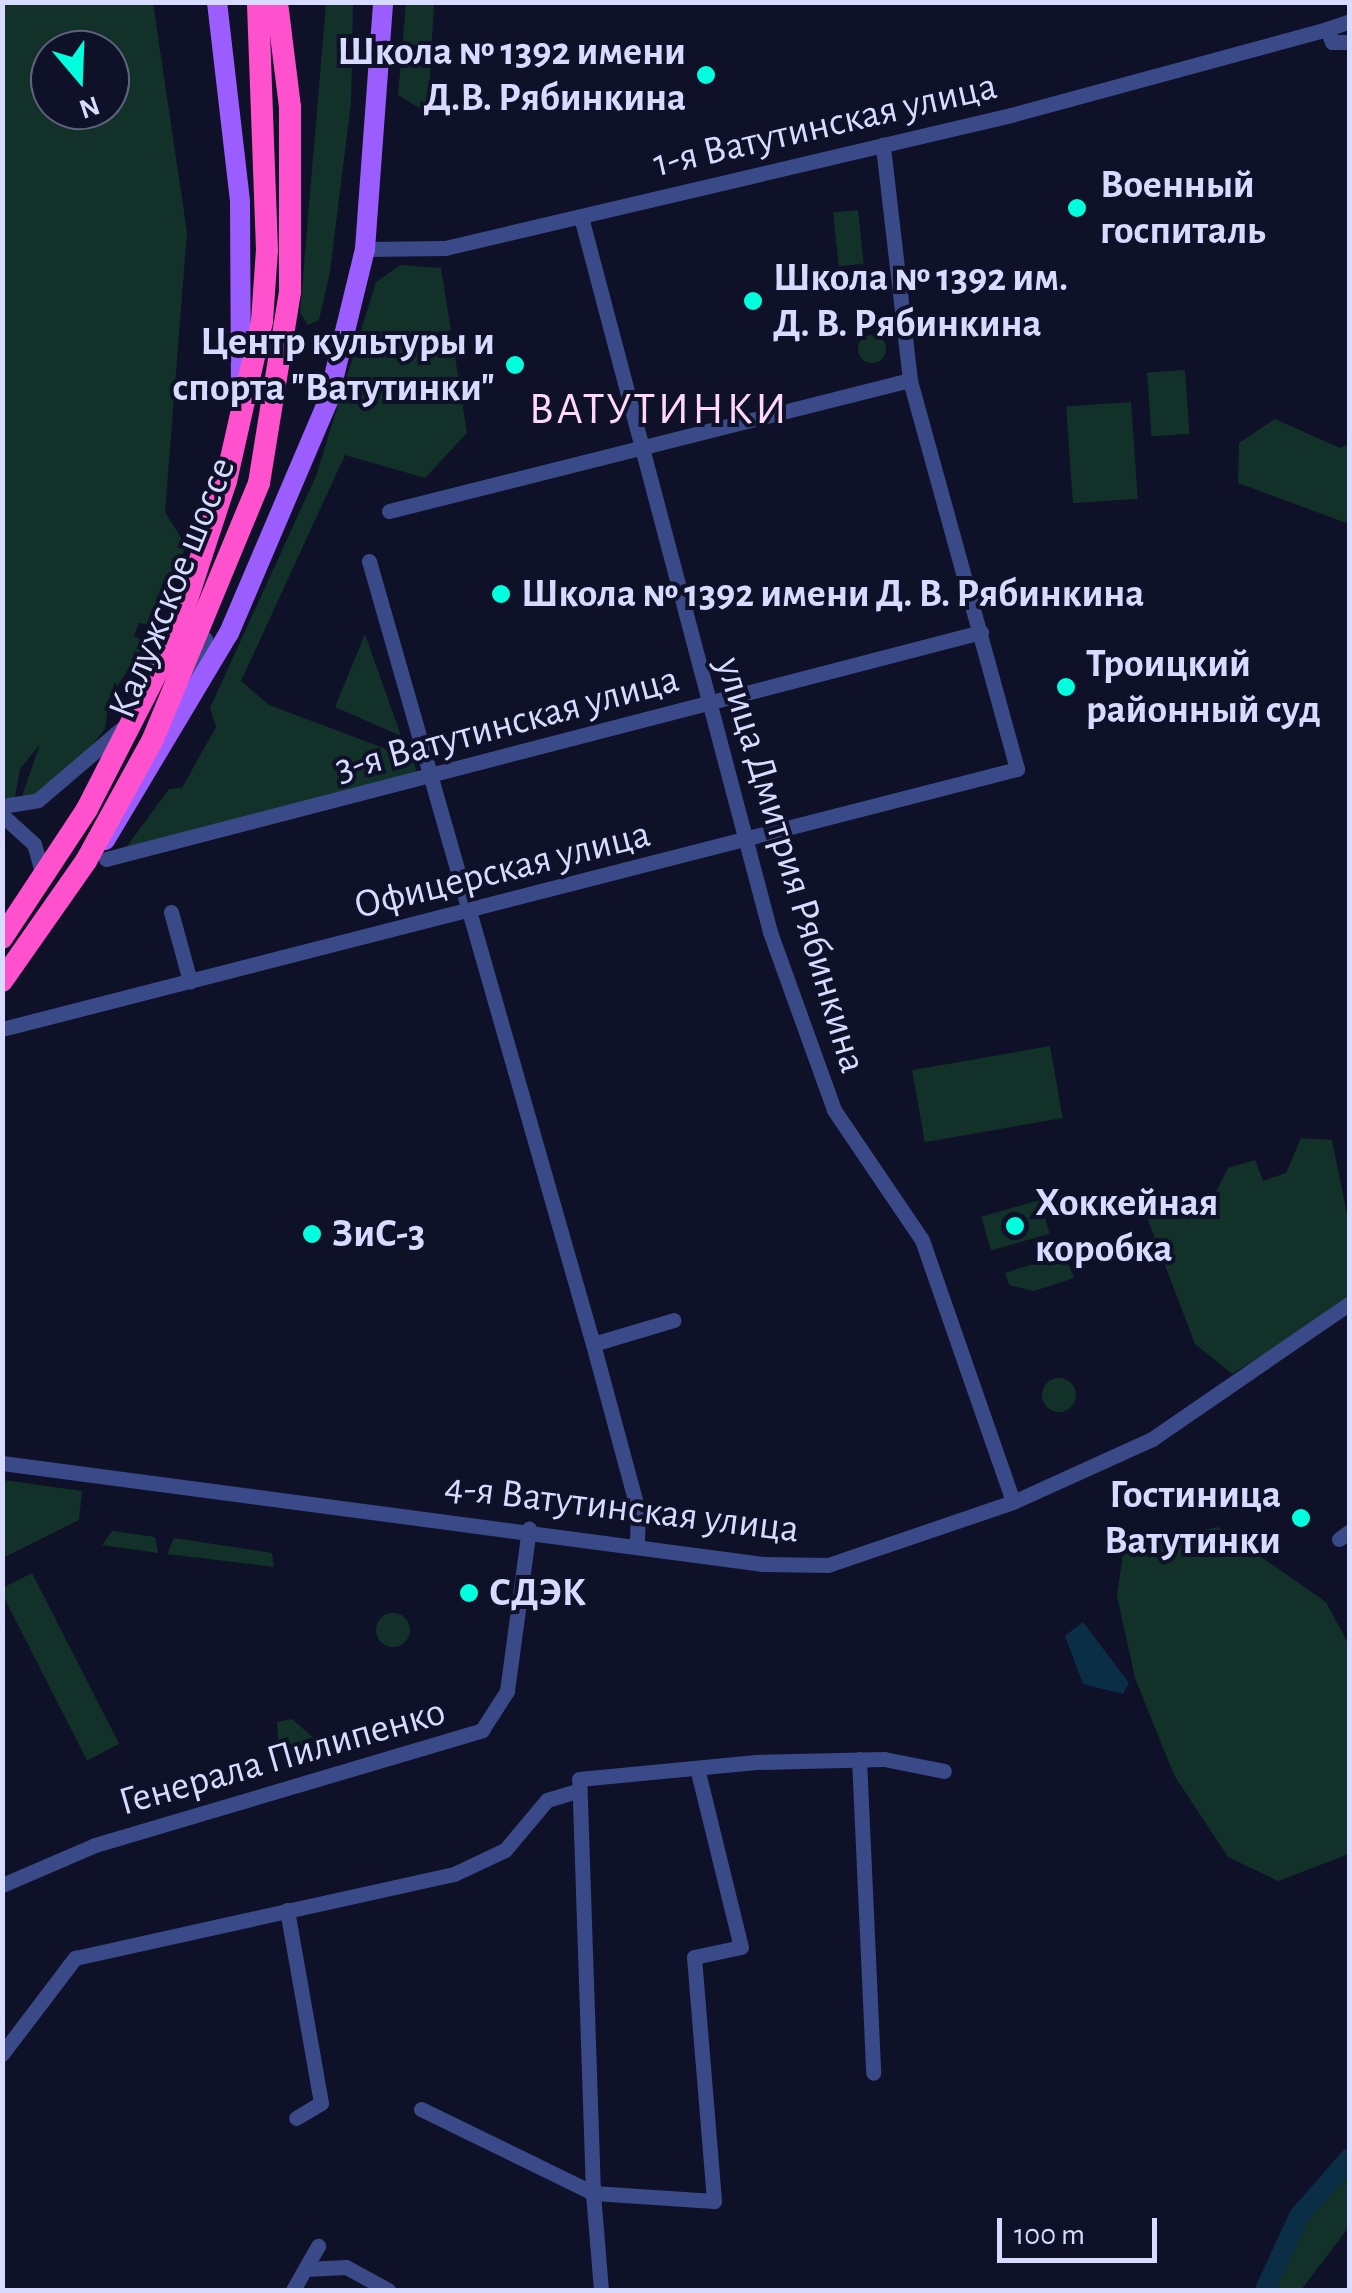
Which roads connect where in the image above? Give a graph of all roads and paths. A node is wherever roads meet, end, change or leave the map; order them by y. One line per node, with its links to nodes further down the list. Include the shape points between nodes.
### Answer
1 (217, 2): 11 (main road, via 240,202)
2 (258, 2): 11 (highway, Калужское шоссе, via 270,181 262,322)
3 (277, 2): 15 (highway, Калужское шоссе, via 290,107 290,292 259,483)
4 (383, 2): 9 (main road)
5 (1350, 21): 6 (street)
6 (1336, 38): 7 (street, 1-я Ватутинская улица)
7 (883, 144): 8 (street, 1-я Ватутинская улица); 10 (street)
8 (581, 217): 9 (street, 1-я Ватутинская улица, via 446,248); 12 (street, улица Дмитрия Рябинкина)
9 (365, 249): 19 (main road, via 308,458)
10 (910, 380): 12 (street); 16 (street)
11 (240, 418): 18 (highway, Калужское шоссе, via 198,572)
12 (639, 450): 13 (street); 17 (street, улица Дмитрия Рябинкина)
13 (390, 511)
14 (368, 561): 20 (street)
15 (218, 598): 19 (street); 24 (highway, Калужское шоссе)
16 (981, 632): 17 (street, 3-я Ватутинская улица); 23 (street, Офицерская улица, via 1017,769)
17 (705, 706): 20 (street, 3-я Ватутинская улица); 23 (street, улица Дмитрия Рябинкина)
18 (135, 716): 21 (street, via 38,800); 25 (highway, Калужское шоссе)
19 (176, 730): 24 (main road)
20 (426, 779): 24 (street, 3-я Ватутинская улица); 27 (street)
21 (2, 806)
22 (2, 816): 25 (street, via 19,826)
23 (742, 843): 27 (street, Офицерская улица); 36 (street, улица Дмитрия Рябинкина, via 825,1092 922,1240)
24 (96, 860): 29 (highway, Калужское шоссе)
25 (44, 877): 28 (highway, Калужское шоссе)
26 (171, 912): 30 (street)
27 (462, 913): 30 (street, Офицерская улица); 34 (street)
28 (2, 938)
29 (2, 981)
30 (190, 981): 31 (street, Офицерская улица)
31 (2, 1029)
32 (1350, 1303): 36 (street, 4-я Ватутинская улица, via 1190,1417)
33 (674, 1320): 34 (street)
34 (593, 1344): 38 (street, via 638,1511)
35 (2, 1463): 37 (street, 4-я Ватутинская улица)
36 (1013, 1502): 38 (street, 4-я Ватутинская улица, via 828,1565 763,1564)
37 (529, 1528): 38 (street, 4-я Ватутинская улица); 43 (street, Генерала Пилипенко, via 507,1690 482,1730 70,1854)
38 (637, 1543)
39 (859, 1759): 40 (street); 41 (street); 46 (street)
40 (697, 1768): 42 (street, via 580,1779); 49 (street, via 741,1947 694,1958 714,2200)
41 (944, 1771)
42 (580, 1790): 44 (street, via 547,1800 505,1850 454,1874); 49 (street)
43 (2, 1886)
44 (287, 1910): 45 (street, via 75,1958); 48 (street, via 322,2103)
45 (2, 2054)
46 (873, 2074)
47 (421, 2109): 49 (street)
48 (296, 2118)
49 (592, 2193): 54 (street)
50 (318, 2246): 51 (street)
51 (306, 2269): 52 (street); 53 (street, via 346,2267)
52 (293, 2290)
53 (388, 2290)
54 (601, 2290)

